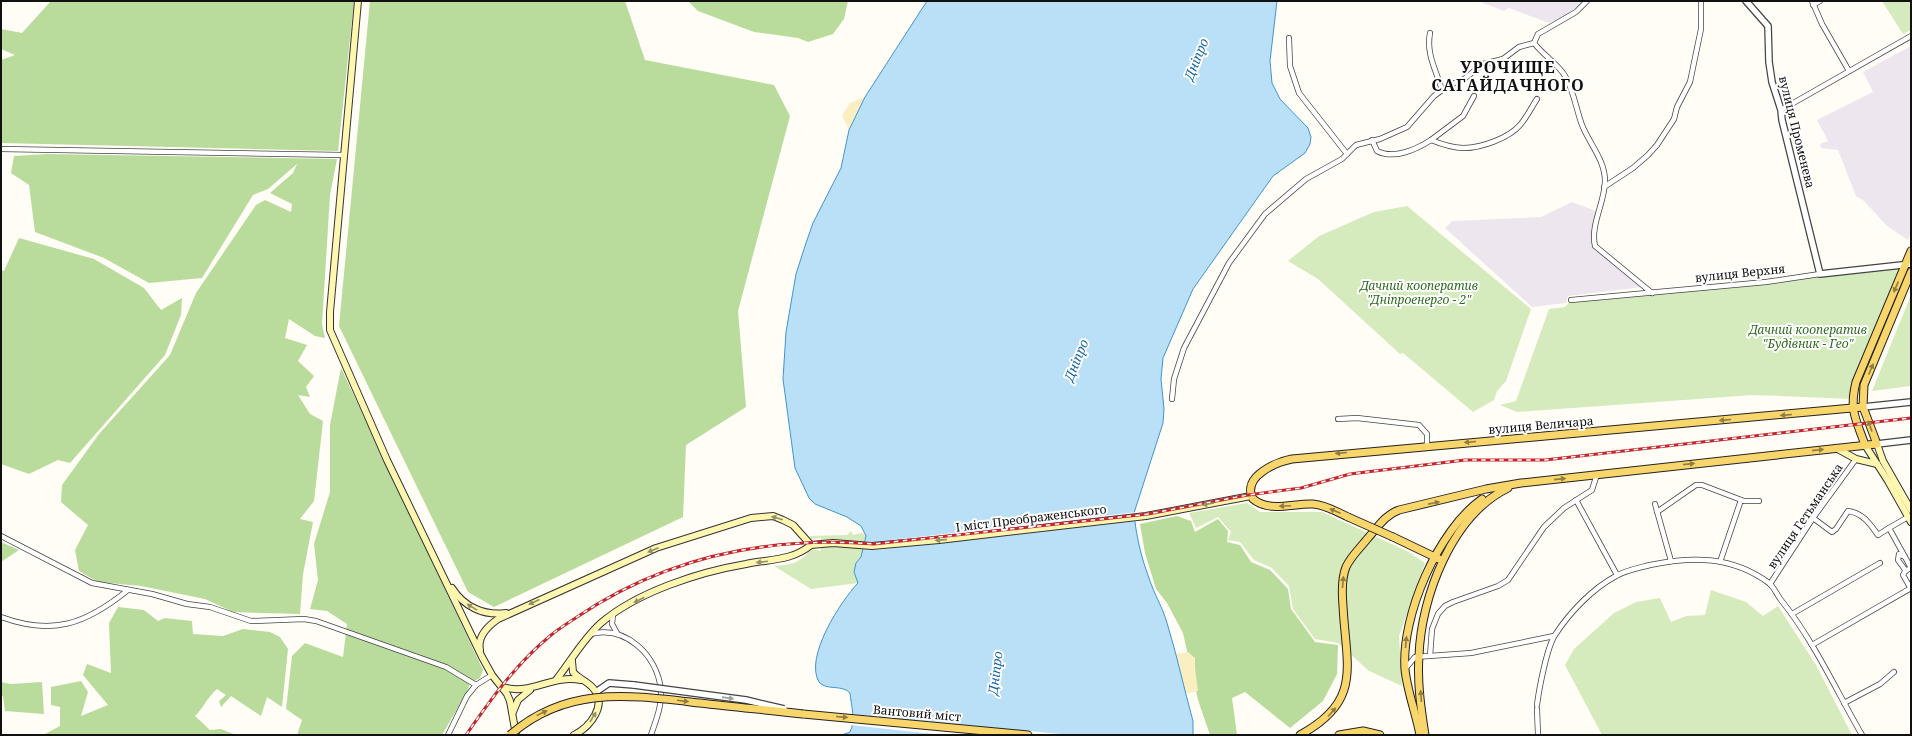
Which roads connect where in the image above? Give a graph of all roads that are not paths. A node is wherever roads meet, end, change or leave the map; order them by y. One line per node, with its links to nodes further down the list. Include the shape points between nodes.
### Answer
1 (358, 1): 20 (main road)
2 (1588, 1): 10 (street, via 1576,12 1538,34)
3 (1701, 1): 21 (street, via 1701,29 1690,82 1677,107 1674,119 1648,155)
4 (1746, 1): 15 (street, вулиця Променева, via 1768,26 1772,82)
5 (1820, 1): 6 (street)
6 (1812, 3): 11 (street)
7 (1430, 32): 12 (street, via 1429,53)
8 (1911, 36): 11 (street)
9 (1289, 38): 19 (street, via 1290,66 1299,92)
10 (1534, 43): 12 (street, via 1519,47 1504,59 1483,64 1464,79); 21 (street, via 1564,74 1583,127 1603,169)
11 (1849, 71): 15 (street)
12 (1442, 90): 16 (street, via 1407,127)
13 (1474, 96): 17 (street, via 1463,116)
14 (1537, 99): 17 (street, via 1520,126 1501,138 1463,148)
15 (1781, 110): 25 (street, вулиця Променева)
16 (1372, 140): 17 (street, via 1377,151 1393,154); 19 (street, via 1360,143)
17 (1431, 140)
18 (1, 149): 20 (street)
19 (1347, 154): 28 (street, via 1328,168 1306,179 1265,214 1228,263 1184,348 1174,380)
20 (343, 155): 61 (main road, via 330,330 387,460)
21 (1604, 187): 26 (street, via 1595,246)
22 (1911, 250): 23 (main road)
23 (1908, 264): 25 (street, вулиця Верхня); 31 (main road, one-way to 31, via 1856,382 1852,399)
24 (1911, 272): 30 (main road, one-way to 24, via 1864,385)
25 (1820, 274): 26 (street, вулиця Верхня, via 1766,282)
26 (1652, 292): 27 (street, вулиця Верхня)
27 (1571, 300)
28 (1172, 399)
29 (1911, 402): 30 (street)
30 (1864, 407): 31 (main road, вулиця Величара); 34 (main road, one-way to 30)
31 (1853, 409): 35 (main road, вулиця Величара, one-way to 35); 36 (main road)
32 (1338, 419): 35 (street, via 1358,418 1420,425 1427,434)
33 (1911, 440): 34 (street)
34 (1877, 444): 36 (main road); 39 (main road)
35 (1427, 445): 44 (main road, вулиця Величара, one-way to 44, via 1331,454 1279,462 1258,475)
36 (1865, 445): 37 (main road); 40 (main road)
37 (1836, 448): 38 (main road); 41 (main road, one-way to 37)
38 (1856, 459): 40 (main road); 51 (street, вулиця Гетьманська)
39 (1883, 461): 40 (main road); 50 (main road)
40 (1877, 464): 50 (main road)
41 (1597, 474): 42 (main road, one-way to 41); 45 (street, via 1592,490)
42 (1521, 483): 43 (main road); 97 (main road, one-way to 42, via 1328,717 1342,697 1348,668 1343,587 1346,566 1386,516 1399,510)
43 (1504, 490): 55 (main road, via 1487,495 1469,508); 59 (main road, via 1481,504 1459,532)
44 (1249, 497): 54 (main road, I міст Преображенського, one-way to 54, via 1146,516 939,540 872,546); 55 (main road, one-way to 44, bridge, via 1314,504 1272,506 1261,504)
45 (1576, 500): 60 (street); 74 (street, via 1544,527 1508,580 1445,606 1438,614 1432,629)
46 (1741, 500): 47 (street); 49 (street, via 1702,485 1696,486); 57 (street)
47 (1759, 501)
48 (1655, 504): 49 (street)
49 (1656, 512): 56 (street)
50 (1910, 516): 52 (street)
51 (1813, 518): 52 (street, via 1832,532 1848,511 1867,520 1878,534); 62 (street, вулиця Гетьманська)
52 (1889, 528): 63 (street, via 1911,568 1903,575)
53 (1, 536): 64 (street, via 92,584)
54 (810, 543): 65 (main road, one-way to 65, via 793,525 783,520 773,516 751,518 656,548); 66 (main road, one-way to 66, via 787,558 746,563 677,583 643,597)
55 (1436, 557): 59 (main road); 77 (main road, one-way to 55, via 1409,622)
56 (1671, 561): 57 (street, via 1696,558); 60 (street)
57 (1720, 562): 62 (street, via 1746,571)
58 (1880, 563): 67 (street)
59 (1442, 564): 76 (main road, via 1426,611)
60 (1618, 575): 71 (street, via 1573,612)
61 (444, 577): 65 (main road, one-way to 61, via 491,614 472,607 454,591); 75 (main road)
62 (1770, 584): 67 (street)
63 (1911, 589): 72 (street)
64 (128, 590): 68 (street, via 98,612 64,625 34,626); 82 (street, via 210,607 251,621 316,621 446,668)
65 (510, 612): 75 (main road, via 498,618 484,631 480,647)
66 (613, 614): 69 (main road); 70 (street, via 612,624)
67 (1792, 614): 72 (street)
68 (1, 617)
69 (590, 634): 70 (street); 73 (main road)
70 (617, 634): 95 (street, via 628,638 641,649 656,670 661,691 658,714)
71 (1554, 636): 74 (street, via 1471,653); 102 (street, via 1540,685 1537,707)
72 (1812, 645): 86 (street)
73 (574, 656): 80 (main road); 81 (main road, via 572,669 576,676)
74 (1430, 656): 76 (street)
75 (482, 657): 79 (main road)
76 (1418, 657): 77 (street); 101 (main road, one-way to 76)
77 (1405, 669): 100 (main road)
78 (1894, 672): 86 (street, via 1880,684)
79 (492, 675): 82 (street); 83 (main road)
80 (556, 680): 81 (main road); 84 (main road)
81 (583, 680): 85 (main road)
82 (476, 685): 90 (street, via 467,696)
83 (502, 687): 84 (main road, via 519,690); 87 (main road, via 510,701)
84 (535, 687): 87 (main road, via 518,700)
85 (596, 692): 88 (street, one-way to 88, bridge, via 609,683 634,685 746,700); 94 (main road, one-way to 85, via 587,726 597,712)
86 (1844, 703): 103 (street)
87 (512, 714): 89 (main road)
88 (803, 714): 91 (main road, Вантовий міст, one-way to 88, bridge, via 525,723 556,707 574,700 610,695); 96 (main road, Вантовий міст, one-way to 96)
89 (513, 726): 92 (main road); 93 (main road)
90 (448, 735)
91 (510, 735)
92 (516, 735)
93 (520, 735)
94 (574, 735)
95 (651, 735)
96 (1028, 735)
97 (1300, 735)
98 (1339, 735): 99 (main road, via 1364,731)
99 (1380, 735)
100 (1420, 735)
101 (1425, 735)
102 (1538, 735)
103 (1862, 735)

